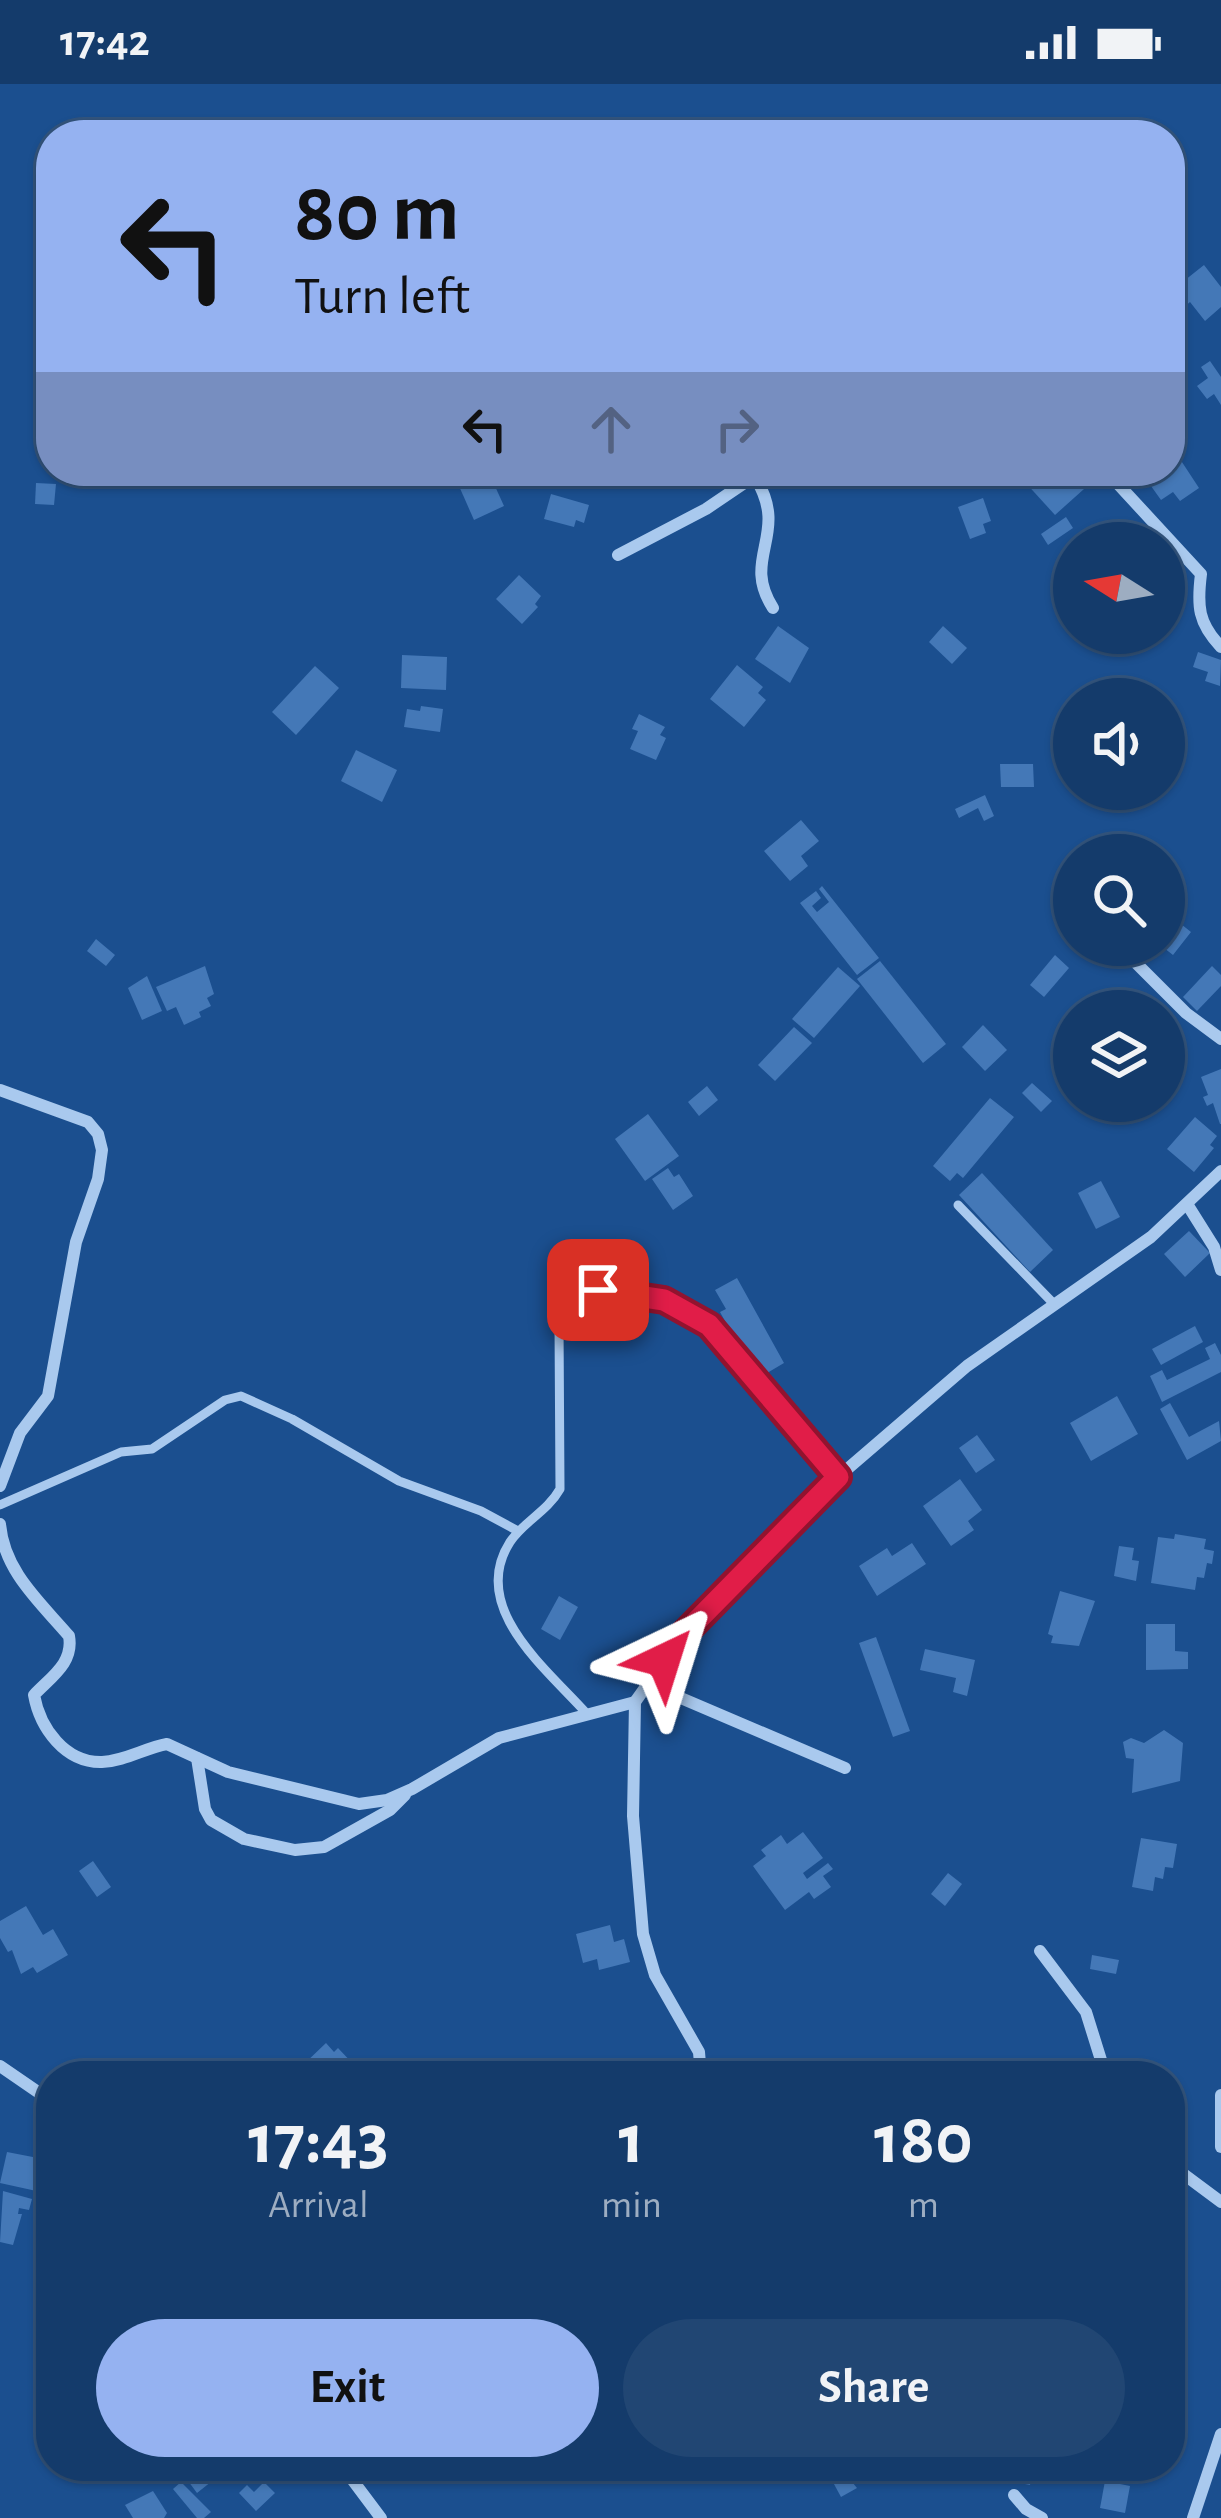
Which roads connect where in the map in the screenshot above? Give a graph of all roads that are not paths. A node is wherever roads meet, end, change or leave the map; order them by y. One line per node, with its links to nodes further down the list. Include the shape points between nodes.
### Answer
1 (740, 486): 4 (street)
2 (763, 486): 5 (street, via 771,523 760,571)
3 (1120, 486): 6 (street, via 1201,574 1203,628)
4 (618, 555)
5 (773, 608)
6 (1221, 646)
7 (1139, 966): 8 (street)
8 (1221, 1039)
9 (0, 1090): 16 (street, via 88,1122 102,1150 48,1396 20,1432)
10 (1221, 1171): 11 (street)
11 (1187, 1204): 13 (street); 14 (street)
12 (958, 1205): 14 (lane)
13 (1221, 1270)
14 (1054, 1304): 15 (street)
15 (838, 1477): 19 (lane, via 709,1325 664,1300 598,1290 577,1298 559,1324 560,1489); 20 (street, via 681,1637)
16 (0, 1486)
17 (0, 1504): 19 (lane, via 122,1452 152,1450 241,1396 399,1481)
18 (0, 1524): 23 (street, via 2,1550 18,1577 69,1636 70,1657 34,1695 52,1737 90,1761 166,1744)
19 (518, 1531): 22 (lane, via 496,1593 525,1644)
20 (648, 1684): 21 (street); 24 (street)
21 (634, 1702): 22 (street); 27 (street, via 643,1934 655,1976)
22 (586, 1714): 25 (street, via 500,1738)
23 (197, 1757): 25 (street, via 359,1804); 25 (street, via 211,1820 244,1839 296,1850 324,1847)
24 (845, 1768)
25 (412, 1789)
26 (1040, 1951): 28 (street, via 1086,2012)
27 (700, 2061)
28 (1101, 2061)
29 (0, 2066): 30 (street)
30 (36, 2091)
31 (1221, 2095): 32 (street)
32 (1221, 2147)
33 (1185, 2175): 34 (street)
34 (1221, 2202)
35 (1221, 2434): 40 (street)
36 (353, 2481): 38 (street)
37 (1014, 2495): 39 (street)
38 (381, 2518)
39 (1042, 2518)
40 (1193, 2518)

